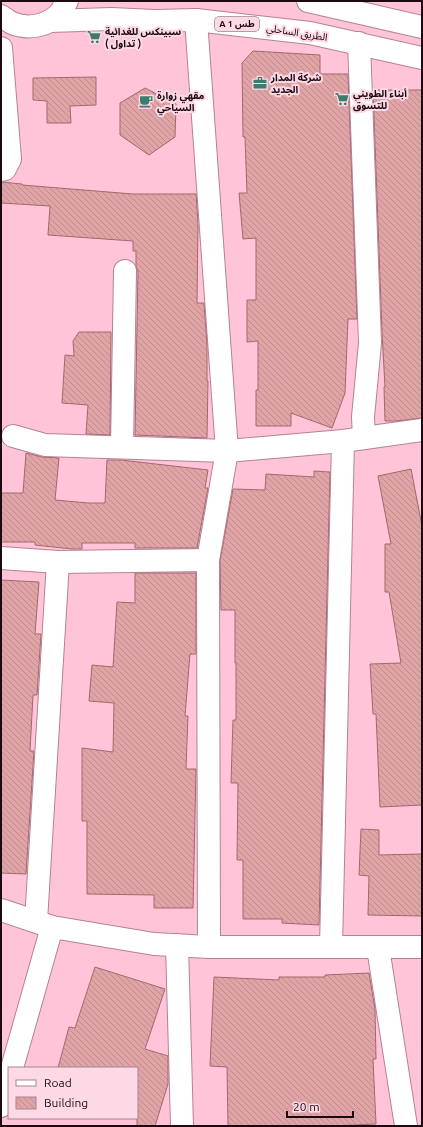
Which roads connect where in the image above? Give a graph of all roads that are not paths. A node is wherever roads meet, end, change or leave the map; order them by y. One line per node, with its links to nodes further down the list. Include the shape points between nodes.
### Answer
1 (67, 1): 4 (main road)
2 (311, 1): 6 (main road)
3 (196, 20): 4 (main road, الطريق الساحلي / A 1 طس); 7 (main road, الطريق الساحلي / A 1 طس, via 310,33); 17 (main road)
4 (50, 21): 5 (main road, الطريق الساحلي, via 38,26)
5 (5, 22)
6 (422, 28)
7 (359, 43): 9 (main road, الطريق الساحلي / A 1 طس); 14 (main road, via 370,343 363,417)
8 (1, 48): 10 (main road, via 10,159 5,170)
9 (422, 58)
10 (1, 170)
11 (125, 271): 16 (main road)
12 (422, 430): 14 (main road)
13 (13, 436): 16 (main road, via 45,445)
14 (364, 438): 15 (main road)
15 (343, 441): 17 (main road); 25 (main road)
16 (122, 447): 17 (main road)
17 (228, 451): 19 (main road)
18 (1, 558): 20 (main road)
19 (208, 560): 20 (main road); 24 (main road)
20 (58, 562): 22 (main road)
21 (1, 910): 22 (main road)
22 (44, 924): 23 (main road, via 154,944); 28 (main road)
23 (177, 945): 24 (main road); 31 (main road)
24 (209, 947): 25 (main road)
25 (331, 947): 27 (main road)
26 (422, 947): 27 (main road)
27 (378, 948): 32 (main road)
28 (12, 1067)
29 (8, 1082): 30 (main road)
30 (1, 1106)
31 (182, 1126)
32 (406, 1126)

